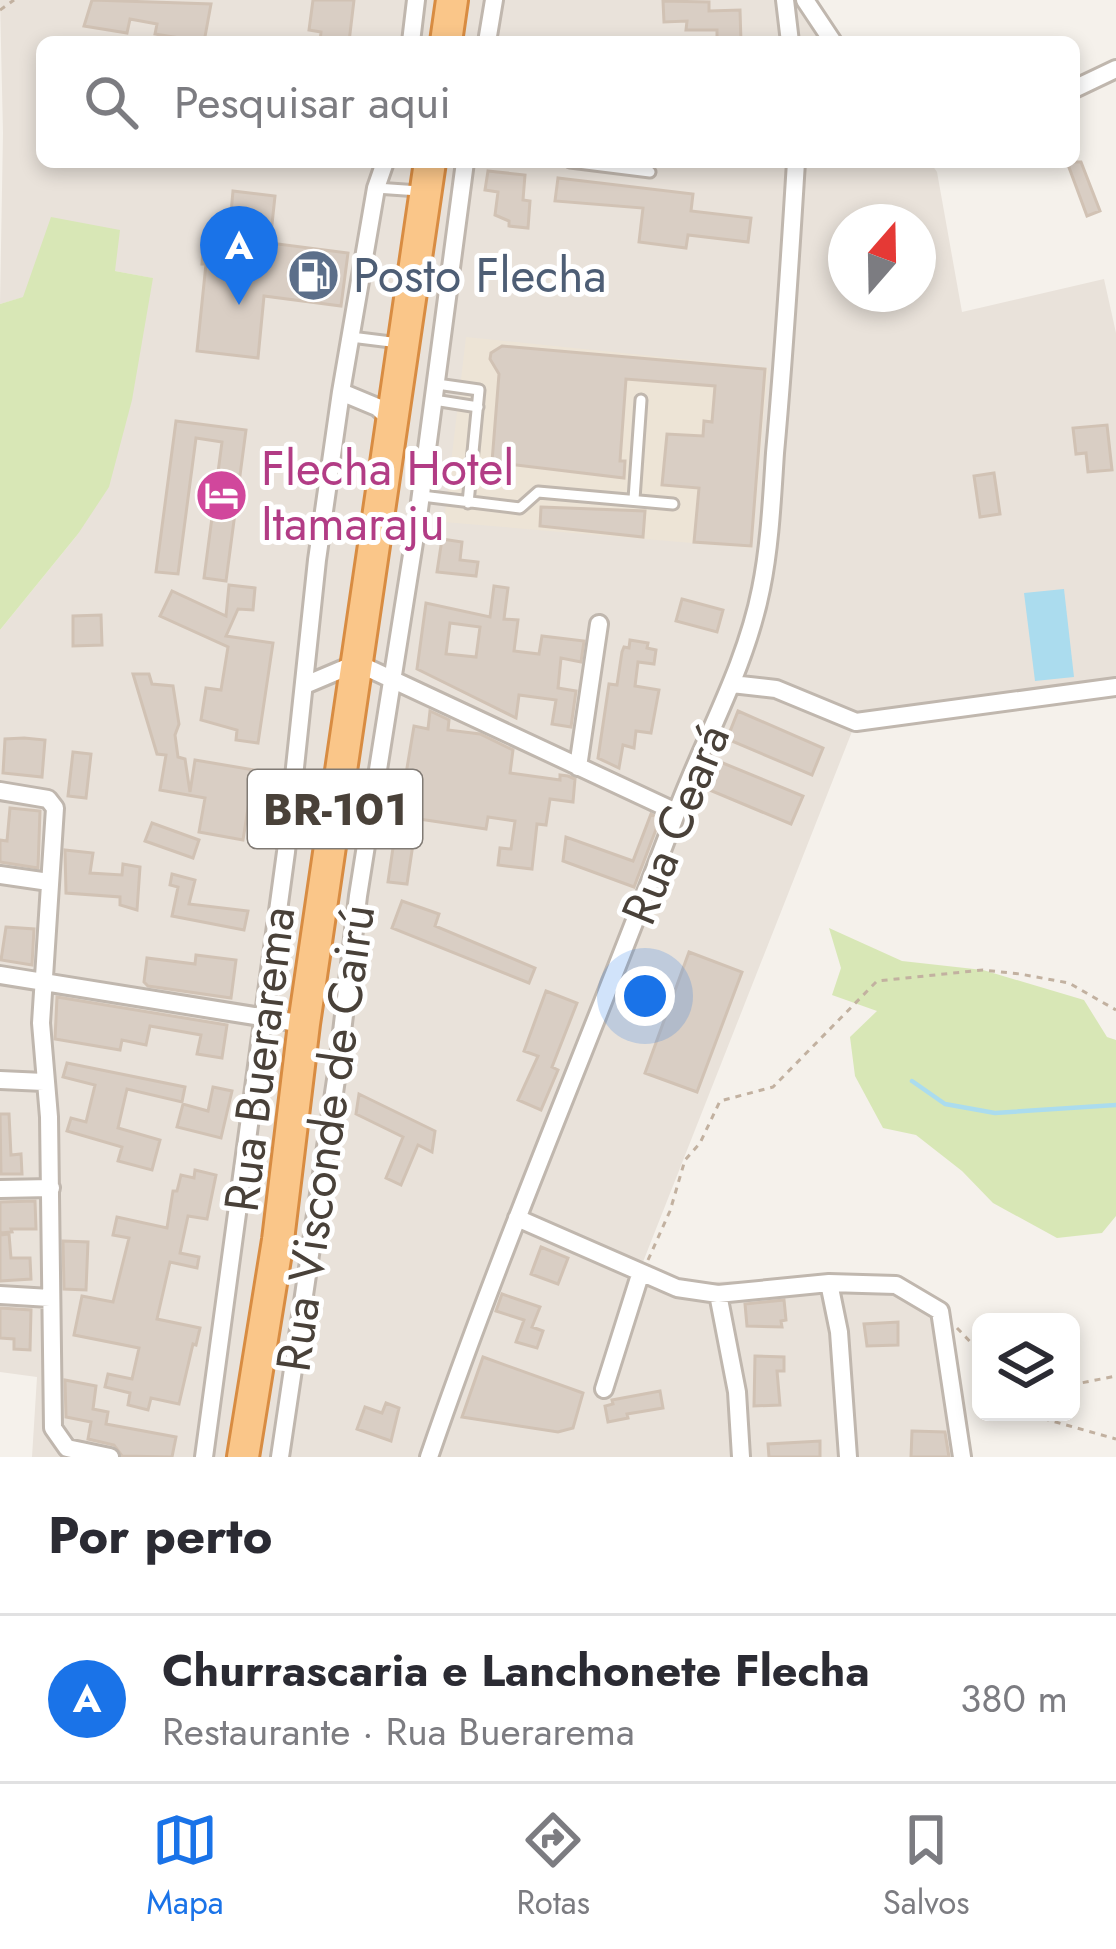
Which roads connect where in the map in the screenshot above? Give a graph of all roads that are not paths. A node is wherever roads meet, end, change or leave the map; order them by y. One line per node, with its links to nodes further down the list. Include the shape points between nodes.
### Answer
1 (416, 0): 6 (street)
2 (452, 0): 7 (highway)
3 (494, 0): 8 (street)
4 (785, 0): 9 (street)
5 (806, 0): 10 (street)
6 (412, 36)
7 (447, 36)
8 (489, 36)
9 (789, 36)
10 (829, 36)
11 (1116, 69): 12 (street)
12 (1080, 86)
13 (383, 168): 19 (street, Rua Buerarema)
14 (464, 168): 23 (street, Rua Visconde de Cairú)
15 (618, 168): 17 (lane)
16 (796, 168): 34 (street, Rua Ceará, via 764,568)
17 (650, 172)
18 (428, 177): 19 (lane); 21 (highway, BR-101)
19 (376, 188): 20 (street, Rua Buerarema)
20 (351, 337): 21 (lane); 22 (street, Rua Buerarema)
21 (405, 344): 26 (highway, BR-101)
22 (341, 392): 26 (street); 35 (street, Rua Buerarema)
23 (435, 392): 25 (lane); 25 (lane, via 479,390); 27 (street, Rua Visconde de Cairú)
24 (641, 400): 28 (lane)
25 (478, 407): 29 (lane)
26 (393, 422): 32 (highway, BR-101)
27 (421, 495): 29 (lane); 33 (street, Rua Visconde de Cairú)
28 (634, 499): 29 (lane, via 538,492 520,508); 30 (lane)
29 (469, 503)
30 (673, 504)
31 (599, 624): 37 (street)
32 (357, 663): 33 (street); 35 (street); 45 (highway, BR-101)
33 (395, 678): 37 (street); 49 (street, Rua Visconde de Cairú)
34 (732, 684): 36 (street, via 776,689 856,722); 39 (street, Rua Ceará)
35 (305, 685): 44 (street, Rua Buerarema)
36 (1116, 687)
37 (578, 767): 39 (street)
38 (0, 791): 41 (street, via 48,799 55,808)
39 (676, 812): 52 (street, Rua Ceará)
40 (0, 874): 41 (street)
41 (49, 882): 43 (street)
42 (0, 975): 43 (street)
43 (43, 981): 44 (street); 47 (street)
44 (265, 1017): 45 (street); 60 (street, Rua Buerarema)
45 (304, 1024): 48 (highway, BR-101)
46 (0, 1080): 47 (street)
47 (44, 1082): 50 (street)
48 (292, 1125): 49 (street); 61 (highway, BR-101)
49 (326, 1139): 62 (street, Rua Visconde de Cairú)
50 (50, 1188): 51 (street); 57 (street)
51 (0, 1189)
52 (517, 1218): 53 (street); 63 (street, Rua Ceará)
53 (640, 1275): 55 (street); 58 (street)
54 (829, 1283): 55 (street); 65 (street); 66 (street, via 896,1286 940,1311)
55 (718, 1294): 64 (street)
56 (0, 1295): 57 (street)
57 (50, 1298): 59 (street, via 53,1428 67,1448)
58 (604, 1389)
59 (110, 1457)
60 (204, 1457)
61 (243, 1457)
62 (280, 1457)
63 (429, 1457)
64 (741, 1457)
65 (848, 1457)
66 (962, 1457)

